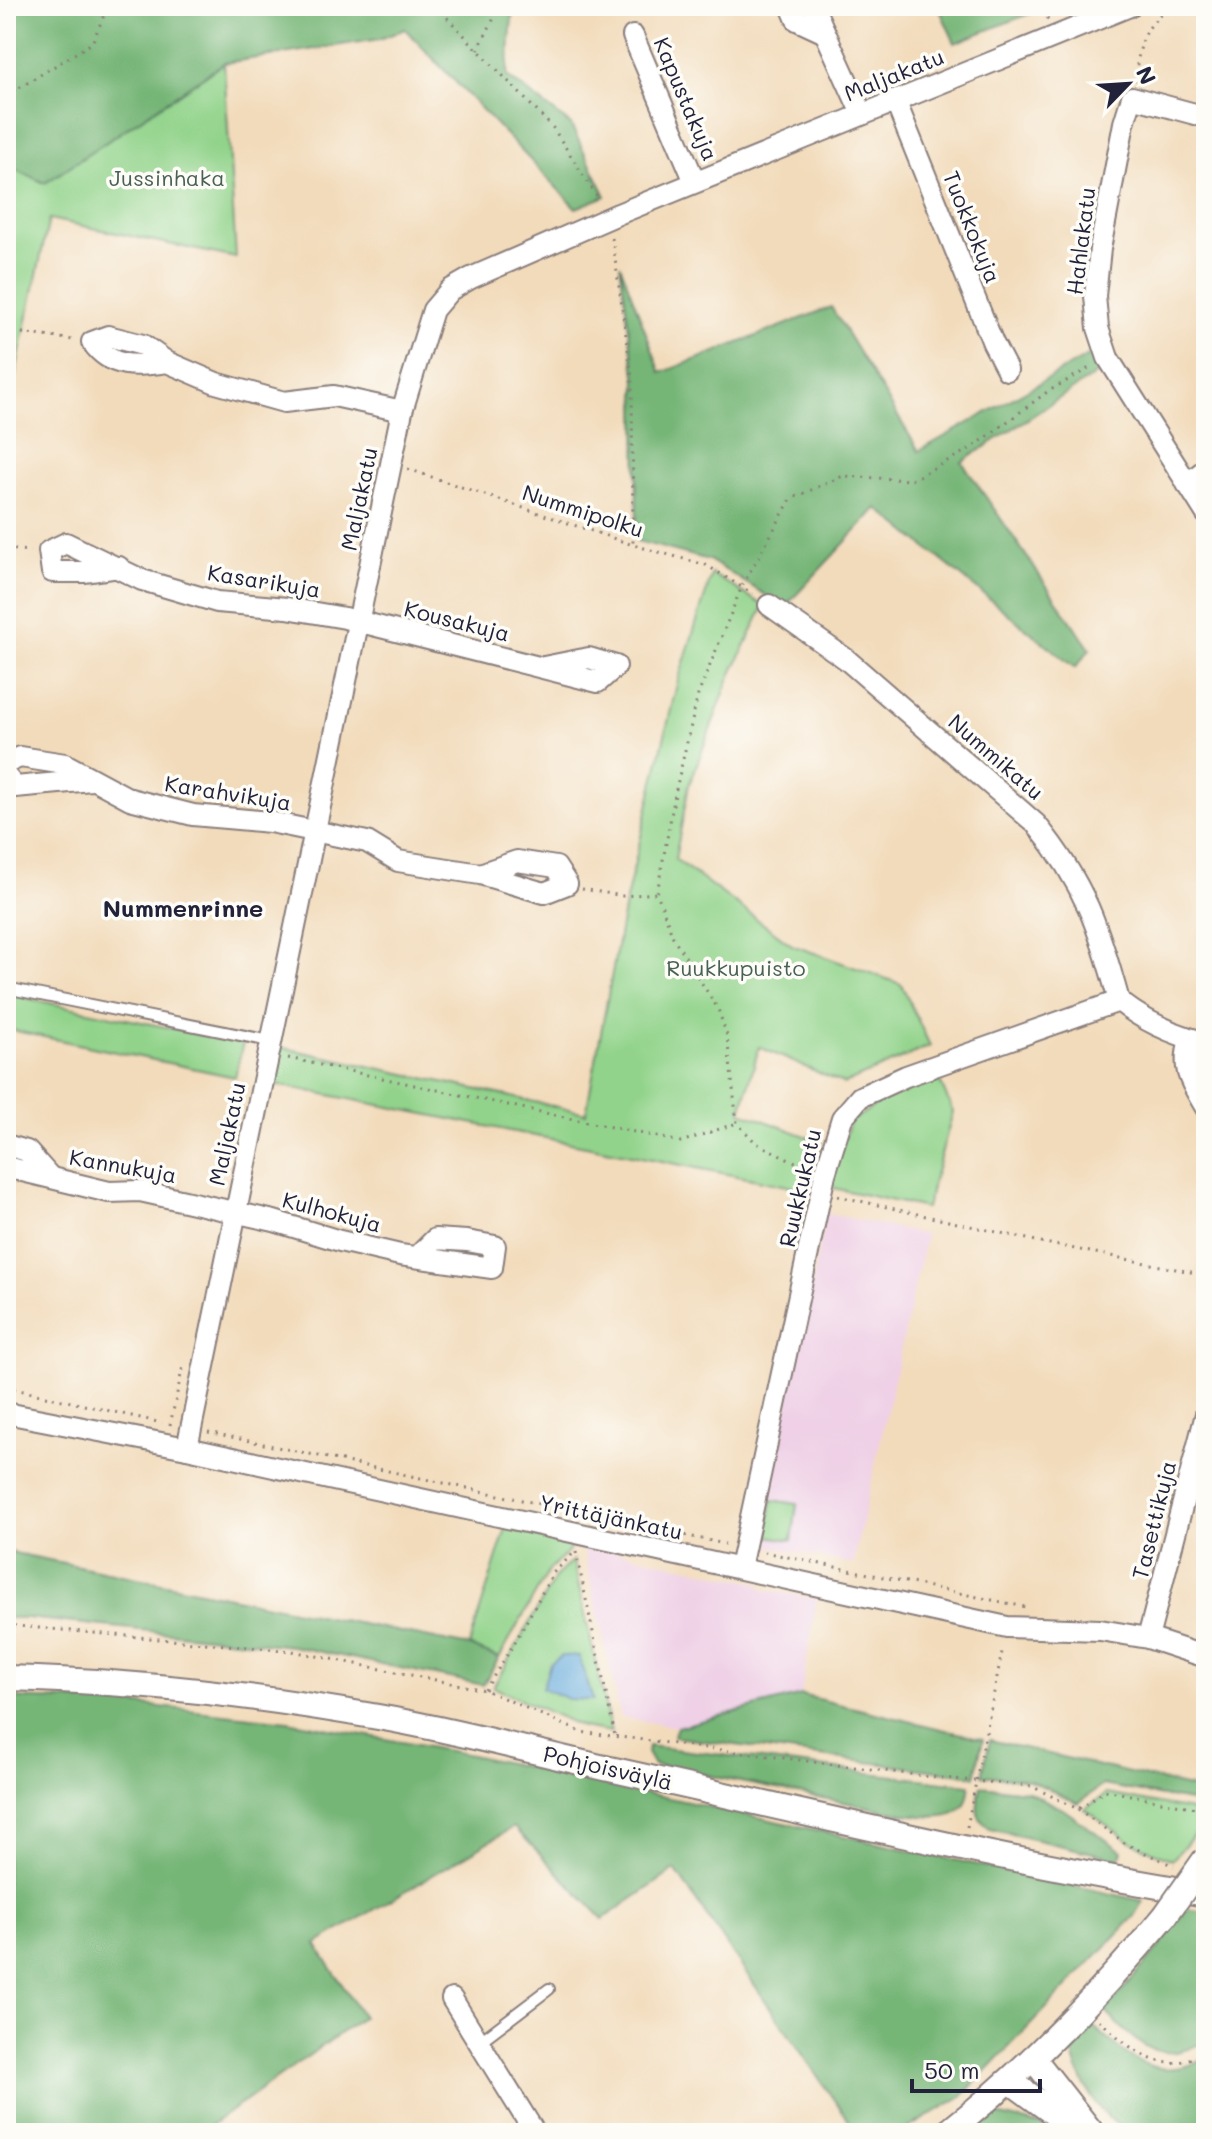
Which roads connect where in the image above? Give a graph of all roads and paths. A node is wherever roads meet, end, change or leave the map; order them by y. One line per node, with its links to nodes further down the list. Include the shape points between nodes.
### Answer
1 (108, 6): 14 (path, via 92,43)
2 (500, 6): 13 (path)
3 (791, 6): 11 (street, via 797,20)
4 (813, 6): 11 (street)
5 (1036, 6): 9 (path, via 1049,20)
6 (1130, 6): 16 (street, Maljakatu)
7 (438, 7): 13 (path)
8 (1164, 8): 10 (path); 15 (path, via 1140,47)
9 (1060, 15)
10 (1206, 16)
11 (825, 33): 17 (street)
12 (633, 36): 19 (street, Kapustakuja)
13 (478, 50): 20 (path, via 553,128)
14 (6, 96)
15 (1132, 97): 18 (street); 23 (street, Hahlakatu, via 1095,296)
16 (895, 100): 17 (street, Maljakatu); 24 (street, Tuokkokuja)
17 (862, 114): 19 (street, Maljakatu)
18 (1206, 117)
19 (695, 182): 20 (street, Maljakatu)
20 (609, 217): 25 (street, Maljakatu, via 450,290 433,310); 30 (path, via 632,377)
21 (6, 331): 22 (path)
22 (92, 342): 25 (street, via 108,336 143,345 216,383 284,402 334,396)
23 (1108, 358): 28 (street, Hahlakatu); 33 (path, via 1047,392 972,448 911,480 843,476 791,499)
24 (1007, 370)
25 (402, 411): 26 (street, Maljakatu)
26 (392, 464): 30 (path, Nummipolku); 35 (street, Maljakatu)
27 (1206, 469): 28 (street)
28 (1187, 484): 29 (street, Hahlakatu)
29 (1206, 513)
30 (633, 545): 33 (path, Nummipolku, via 706,565)
31 (6, 549): 32 (path)
32 (49, 551): 35 (street, Kasarikuja, via 66,543 142,580 217,602)
33 (742, 586): 34 (path, Nummipolku); 42 (path, via 698,695)
34 (769, 605): 44 (street, Nummikatu, via 846,659 1036,824 1083,893)
35 (358, 622): 36 (street, Kousakuja); 40 (street, Maljakatu)
36 (544, 667)
37 (6, 763): 39 (street, Karahvikuja, via 20,757 65,764)
38 (6, 776): 39 (street, via 15,787)
39 (92, 780): 40 (street, Karahvikuja, via 130,799 193,815)
40 (315, 830): 41 (street, Karahvikuja, via 367,842 398,861 480,874 544,893); 46 (street, Maljakatu)
41 (567, 884): 42 (path, via 623,896)
42 (657, 893): 48 (path, via 673,937 718,1009 727,1036)
43 (6, 988): 46 (lane)
44 (1119, 1001): 45 (street); 52 (street, Ruukkukatu, via 860,1097 842,1118)
45 (1198, 1041): 47 (street, via 1186,1052 1186,1074)
46 (269, 1047): 48 (path, via 681,1142); 53 (street, Maljakatu)
47 (1206, 1108)
48 (737, 1123): 52 (path, via 756,1143)
49 (6, 1145): 51 (street, Kannukuja, via 27,1151)
50 (6, 1167): 51 (street, Kannukuja)
51 (50, 1177): 53 (street, Kannukuja)
52 (823, 1183): 55 (path, via 1045,1243); 64 (street, Ruukkukatu)
53 (236, 1212): 54 (street, Kulhokuja); 61 (street, Maljakatu)
54 (417, 1257)
55 (1206, 1275)
56 (184, 1365): 60 (path)
57 (6, 1387): 60 (path)
58 (6, 1413): 61 (street, Yrittäjänkatu)
59 (1206, 1414): 69 (street, Tasettikuja)
60 (170, 1425): 61 (path)
61 (189, 1438): 62 (path); 63 (street, Yrittäjänkatu)
62 (574, 1511): 63 (path); 64 (path)
63 (574, 1542): 64 (street, Yrittäjänkatu); 72 (path); 73 (path)
64 (744, 1558): 65 (path); 68 (street, Yrittäjänkatu)
65 (1017, 1605): 66 (path); 68 (path)
66 (1033, 1608)
67 (6, 1625): 72 (path, via 292,1651)
68 (1007, 1627): 69 (street, Yrittäjänkatu, via 1100,1630); 74 (path)
69 (1148, 1638): 70 (street, Yrittäjänkatu)
70 (1206, 1657)
71 (6, 1678): 77 (street, Pohjoisväylä, via 163,1687 381,1717)
72 (485, 1690): 73 (path, via 581,1732)
73 (615, 1736): 74 (path)
74 (978, 1780): 75 (path, via 1031,1786); 77 (path)
75 (1078, 1809): 76 (path, via 1105,1790); 78 (path, via 1126,1844 1173,1866)
76 (1206, 1810)
77 (964, 1847): 79 (street, Pohjoisväylä)
78 (1195, 1863): 82 (street, bridge, via 1165,1916)
79 (1206, 1894)
80 (549, 1989): 83 (lane)
81 (452, 1999): 83 (street)
82 (1085, 2007): 84 (path, via 1151,2060 1185,2062); 85 (street)
83 (479, 2042): 87 (street)
84 (1206, 2049)
85 (1033, 2058): 86 (street); 90 (street)
86 (1010, 2081): 88 (street); 89 (street)
87 (535, 2133)
88 (947, 2133)
89 (1081, 2133)
90 (1092, 2133)

